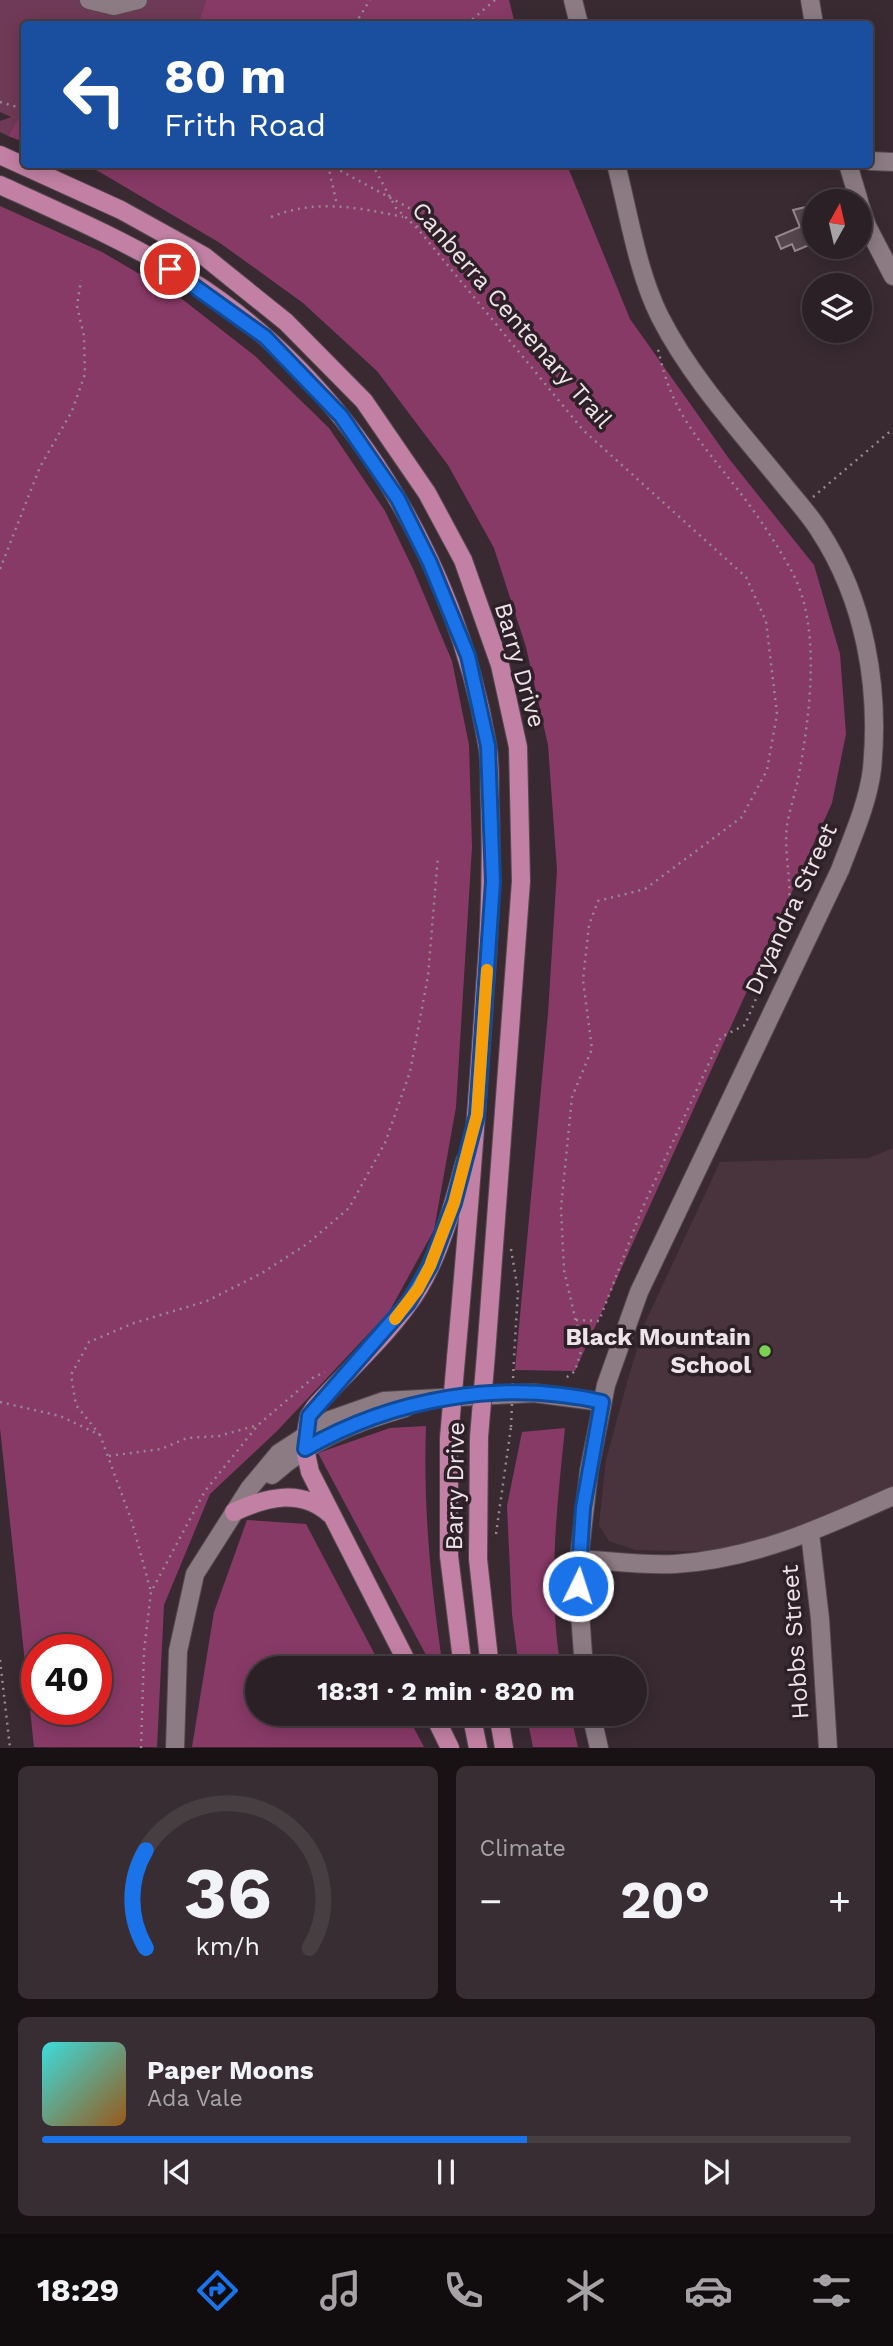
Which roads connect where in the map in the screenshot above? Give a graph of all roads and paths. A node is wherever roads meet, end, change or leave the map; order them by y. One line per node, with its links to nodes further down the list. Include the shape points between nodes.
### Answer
1 (89, 0): 2 (street, via 114,6)
2 (138, 0)
3 (369, 0): 7 (path)
4 (495, 0): 8 (path)
5 (573, 0): 9 (street)
6 (810, 0): 10 (street)
7 (357, 21)
8 (470, 21)
9 (578, 21)
10 (814, 21)
11 (0, 102): 12 (path)
12 (21, 107)
13 (0, 155): 16 (main road, Barry Drive, bridge)
14 (873, 161): 15 (street)
15 (893, 162)
16 (21, 164)
17 (29, 168): 59 (main road, Barry Drive, bridge, via 121,209 205,256 286,321 364,401 427,493 463,560 500,665 518,747 521,881 480,1437 478,1559)
18 (329, 168): 26 (path)
19 (334, 168): 25 (path)
20 (374, 168): 25 (path, Canberra Centenary Trail)
21 (617, 168): 45 (street, Dryandra Street, via 660,318 702,384 820,530 847,581 872,679 872,771 840,870 639,1292)
22 (849, 168): 24 (street)
23 (0, 185): 38 (main road, Barry Drive, via 109,234 190,281 265,337 341,416 398,499 468,656 488,746 493,882)
24 (855, 189)
25 (389, 195): 28 (path, Canberra Centenary Trail); 29 (path, via 411,209)
26 (337, 205): 27 (path, via 288,210); 28 (path)
27 (271, 217)
28 (403, 217): 29 (path, Canberra Centenary Trail)
29 (418, 229): 40 (path, Canberra Centenary Trail, via 583,430 746,577 766,621 777,714 767,770 743,817 645,889 598,901 589,925 583,980 592,1049 572,1097 561,1208 564,1270)
30 (872, 236): 31 (street)
31 (893, 276)
32 (81, 280): 36 (path, via 77,306 85,336 85,374 72,411 40,467)
33 (657, 344): 40 (path, via 666,383 694,437 740,492 792,572 810,626 809,696 785,852 790,881 787,919 746,1025 721,1037 642,1209 599,1321)
34 (893, 429): 35 (path)
35 (811, 499)
36 (0, 569)
37 (438, 856): 47 (path, via 428,976 410,1072 385,1143 349,1208 307,1244 251,1279 207,1301 89,1342 71,1376 76,1405)
38 (477, 1115): 48 (main road, via 447,1223 418,1289 315,1407); 58 (main road, Barry Drive, bridge, via 449,1438 449,1556)
39 (510, 1240): 54 (path, bridge, via 519,1291 511,1427)
40 (576, 1320): 42 (path, Canberra Centenary Trail, via 583,1348 575,1371)
41 (518, 1381): 43 (path)
42 (555, 1381)
43 (506, 1382)
44 (0, 1402): 47 (path, via 60,1416)
45 (602, 1402): 48 (street, via 534,1393 435,1399); 55 (street, Dryandra Street)
46 (258, 1425): 49 (path, via 219,1436 187,1438 161,1449)
47 (100, 1435): 49 (path)
48 (305, 1441): 51 (street); 52 (main road, via 310,1472)
49 (108, 1456): 56 (path)
50 (893, 1496): 53 (street)
51 (234, 1512): 52 (main road, via 287,1496 316,1504); 67 (street, via 195,1574 178,1651)
52 (333, 1517): 57 (main road)
53 (810, 1533): 55 (street, via 724,1559 673,1564); 72 (street, Hobbs Street)
54 (495, 1539)
55 (579, 1559): 60 (street, Dryandra Street)
56 (151, 1592)
57 (404, 1656)
58 (462, 1656)
59 (489, 1656)
60 (583, 1656)
61 (0, 1660): 66 (path)
62 (439, 1726): 68 (main road)
63 (474, 1726): 69 (main road)
64 (500, 1726): 70 (main road)
65 (594, 1726): 71 (street)
66 (10, 1748)
67 (175, 1748)
68 (450, 1748)
69 (478, 1748)
70 (504, 1748)
71 (599, 1748)
72 (828, 1748)

